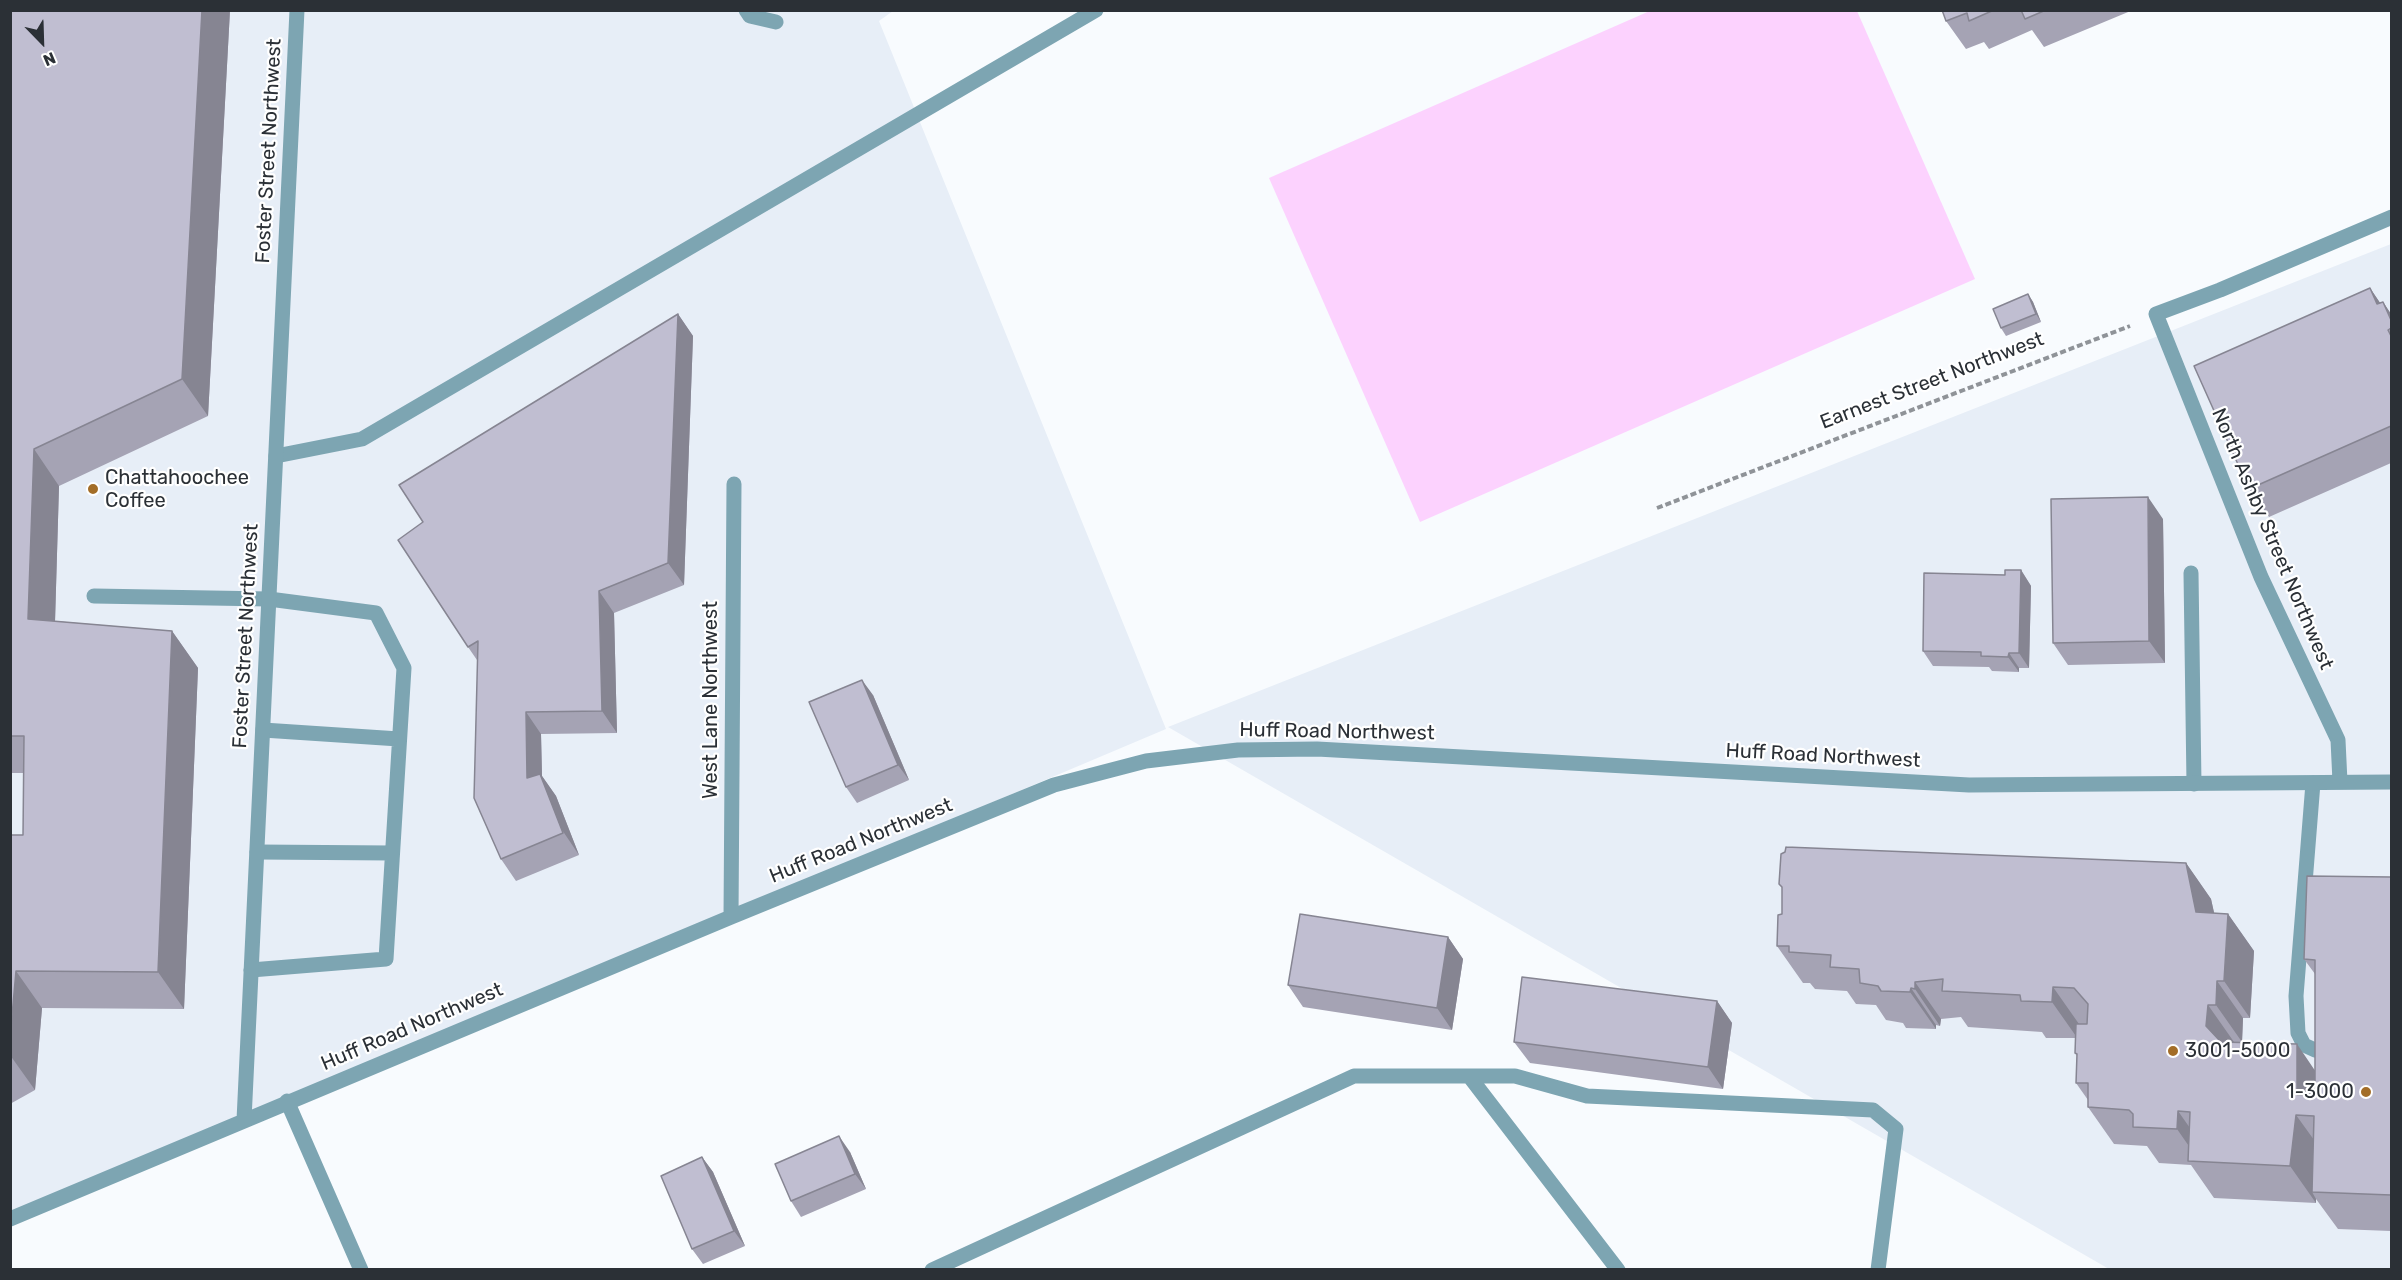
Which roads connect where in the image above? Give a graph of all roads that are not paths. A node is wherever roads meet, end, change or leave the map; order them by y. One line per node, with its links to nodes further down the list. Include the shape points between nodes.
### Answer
1 (297, 10): 6 (street, Foster Street Northwest)
2 (746, 10): 4 (street, via 750,16)
3 (1096, 10): 6 (street, via 362,439)
4 (776, 22)
5 (2391, 217): 13 (street, North Ashby Street Northwest, via 2156,314 2262,577 2338,740)
6 (276, 456): 10 (street, Foster Street Northwest)
7 (734, 484): 19 (street, West Lane Northwest)
8 (2191, 573): 16 (street)
9 (94, 596): 10 (street)
10 (269, 599): 11 (street, Foster Street Northwest); 12 (street, via 376,613 404,668)
11 (262, 730): 12 (street); 17 (street, Foster Street Northwest)
12 (399, 739): 18 (street)
13 (2340, 782): 14 (street, Huff Road Northwest); 15 (street, Huff Road Northwest)
14 (2391, 782)
15 (2313, 783): 16 (street, Huff Road Northwest); 21 (street, via 2296,996 2298,1033 2304,1045)
16 (2194, 784): 19 (street, Huff Road Northwest, via 1969,785 1317,749 1238,750 1146,761 1054,785)
17 (257, 852): 18 (street); 20 (street, Foster Street Northwest)
18 (392, 853): 20 (street, via 386,959)
19 (730, 917): 23 (street, Huff Road Northwest)
20 (251, 970): 24 (street, Foster Street Northwest)
21 (2339, 1052)
22 (1469, 1076): 27 (street, via 1354,1076); 28 (street); 29 (street, via 1515,1076 1587,1096 1873,1110 1896,1129)
23 (287, 1101): 24 (street, Huff Road Northwest); 26 (street)
24 (244, 1120): 25 (street, Huff Road Northwest)
25 (10, 1219)
26 (361, 1269)
27 (932, 1269)
28 (1618, 1269)
29 (1878, 1269)

